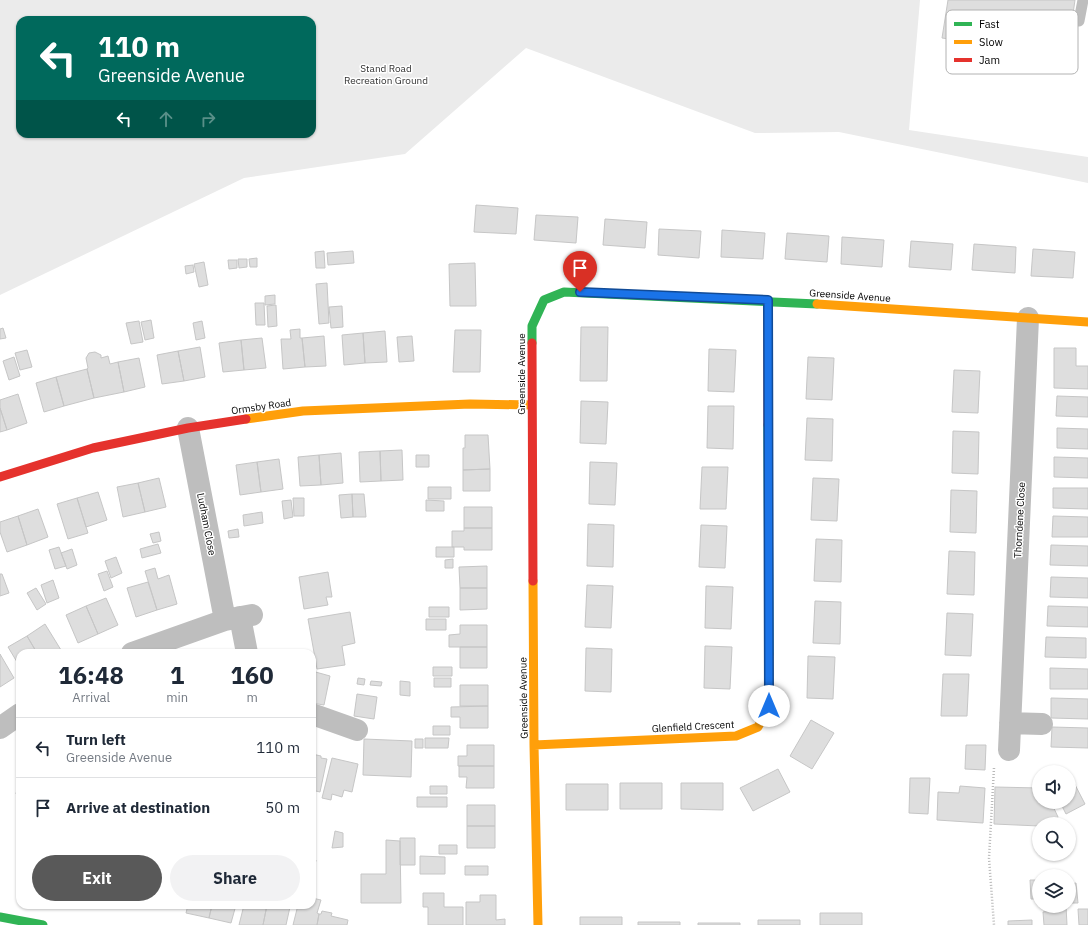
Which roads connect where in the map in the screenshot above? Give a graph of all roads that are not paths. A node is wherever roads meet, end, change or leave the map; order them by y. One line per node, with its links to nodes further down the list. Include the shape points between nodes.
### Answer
1 (1083, 0): 2 (lane)
2 (1080, 21)
3 (768, 300): 4 (street, Greenside Avenue); 6 (street, Greenside Avenue, via 564,292 544,300 532,326); 18 (street, Glenfield Crescent, via 769,706 758,727 736,736)
4 (1028, 318): 5 (street, Greenside Avenue); 14 (street, Thorndene Close)
5 (1088, 322)
6 (531, 405): 7 (street, Ormsby Road, via 470,404 303,411); 18 (street, Greenside Avenue)
7 (188, 428): 8 (street, Ormsby Road, via 93,448); 9 (street, Ludham Close)
8 (0, 477)
9 (239, 617): 10 (street); 11 (street, Ludham Close)
10 (144, 649)
11 (246, 649)
12 (316, 715): 17 (street)
13 (16, 717): 16 (street)
14 (1010, 723): 15 (street); 19 (street, Thorndene Close)
15 (1042, 724)
16 (0, 728)
17 (357, 730)
18 (534, 745): 22 (street, Greenside Avenue)
19 (1009, 749)
20 (0, 917): 21 (street)
21 (43, 925)
22 (538, 925)

